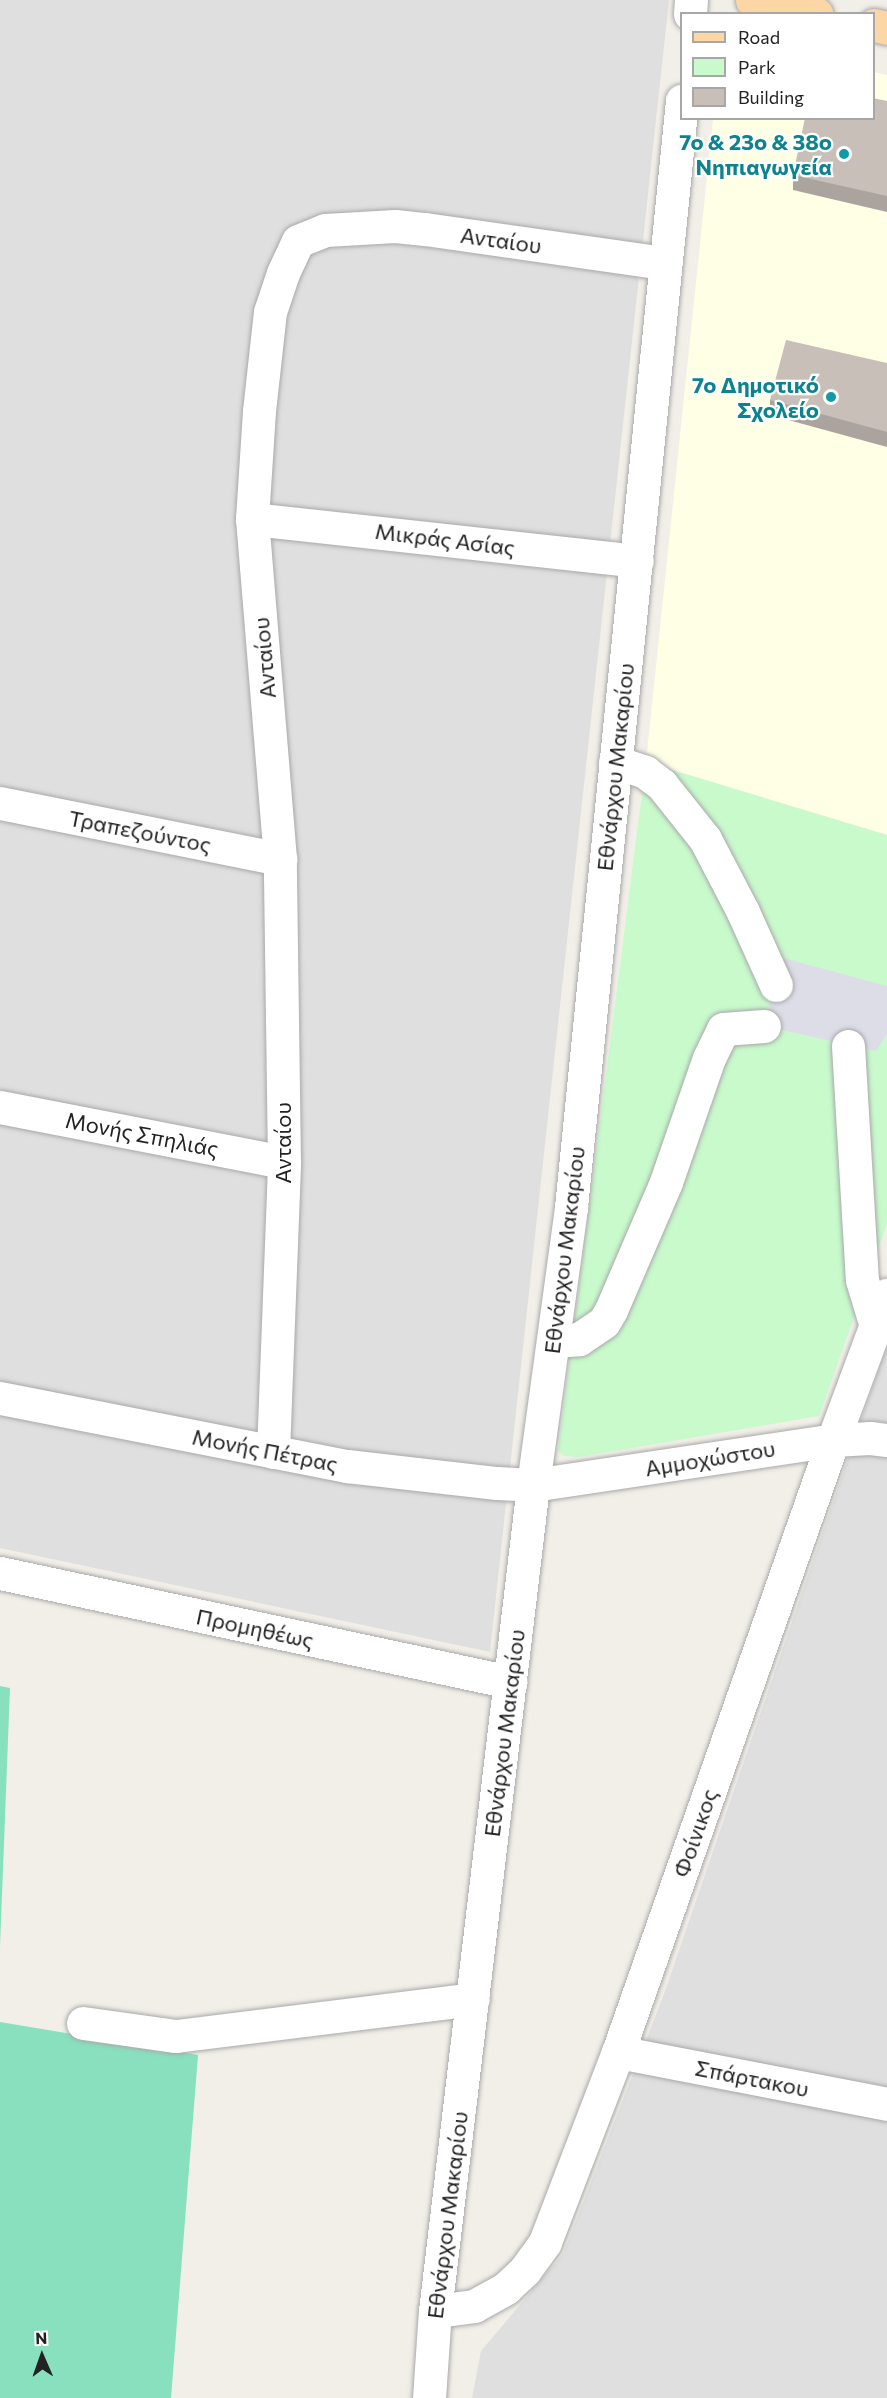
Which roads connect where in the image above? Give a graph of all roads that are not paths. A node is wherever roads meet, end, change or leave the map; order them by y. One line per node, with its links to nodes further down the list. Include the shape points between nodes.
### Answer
1 (752, 0): 2 (main road)
2 (808, 12)
3 (680, 110): 4 (street, Εθνάρχου Μακαρίου)
4 (665, 263): 5 (street, Ανταίου, via 395,226 325,230 298,241 270,312); 6 (street, Εθνάρχου Μακαρίου)
5 (252, 519): 6 (street, Μικράς Ασίας); 9 (street, Ανταίου)
6 (637, 561): 7 (street, Εθνάρχου Μακαρίου)
7 (615, 762): 10 (street, via 645,772 663,785 705,839); 17 (street, Εθνάρχου Μακαρίου, via 571,1207)
8 (0, 803): 9 (street, Τραπεζούντος)
9 (280, 859): 14 (street, Ανταίου)
10 (776, 985)
11 (764, 1026): 17 (street, via 723,1029 666,1182 611,1310 604,1322 579,1339)
12 (848, 1046): 16 (street, via 862,1280)
13 (0, 1107): 14 (street, Μονής Σπηλιάς)
14 (284, 1162): 21 (street, Ανταίου)
15 (887, 1295): 16 (street, Φοίνικος)
16 (876, 1326): 19 (street, Φοίνικος)
17 (553, 1341): 22 (street, Εθνάρχου Μακαρίου)
18 (0, 1398): 21 (street, Μονής Πέτρας)
19 (833, 1440): 20 (street, Αμμοχώστου); 22 (street, Αμμοχώστου); 27 (street, Φοίνικος)
20 (887, 1440)
21 (273, 1452): 22 (street, Μονής Πέτρας, via 411,1475)
22 (533, 1485): 24 (street, Εθνάρχου Μακαρίου)
23 (0, 1573): 24 (street, Προμηθέως)
24 (510, 1682): 25 (street, Εθνάρχου Μακαρίου)
25 (473, 1999): 26 (street, via 176,2036); 29 (street, Εθνάρχου Μακαρίου)
26 (83, 2023)
27 (618, 2052): 28 (street, Σπάρτακου); 29 (street, Φοίνικος, via 539,2253 516,2279 474,2306)
28 (887, 2104)
29 (435, 2311): 30 (street, Εθνάρχου Μακαρίου)
30 (429, 2398)

